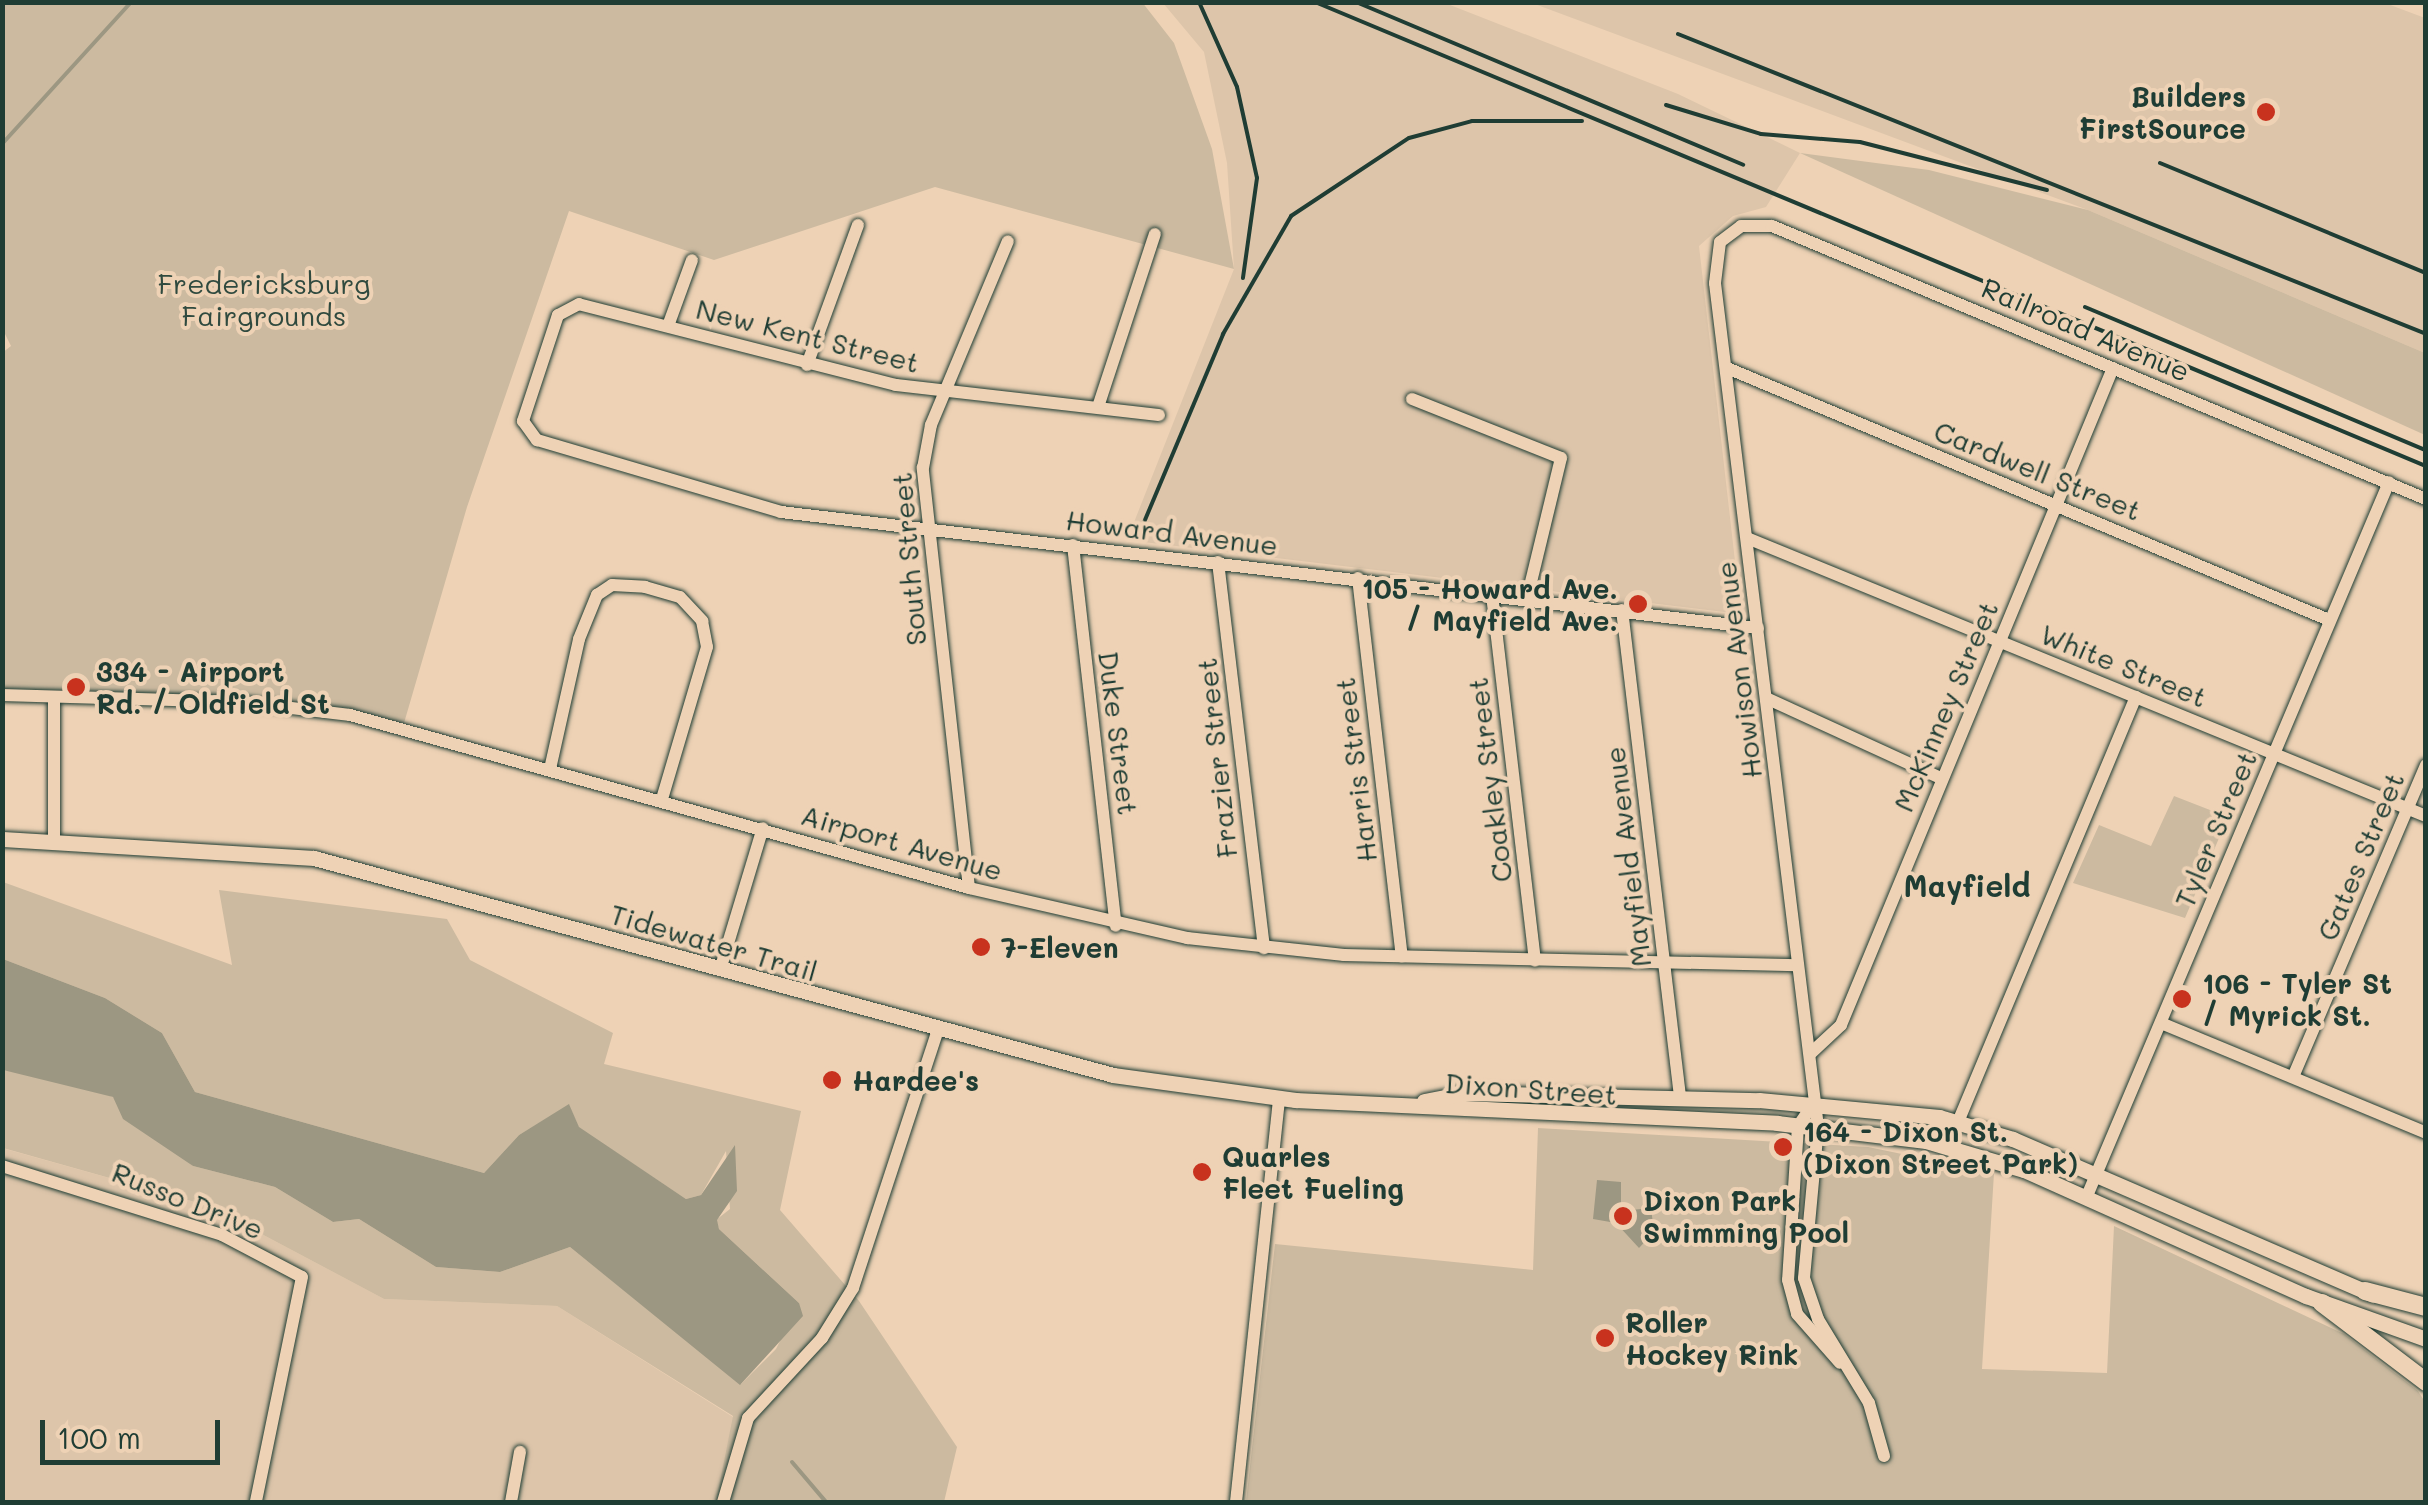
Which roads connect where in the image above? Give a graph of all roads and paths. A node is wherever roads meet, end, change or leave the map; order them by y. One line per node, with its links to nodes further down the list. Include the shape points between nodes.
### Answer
1 (858, 225): 7 (street)
2 (1155, 234): 12 (street)
3 (1727, 235): 8 (street, Howison Avenue, via 1714,268); 9 (street, Railroad Avenue, via 1752,224 1772,226)
4 (1008, 241): 10 (street, South Street)
5 (692, 260): 6 (street)
6 (668, 326): 7 (street, New Kent Street); 14 (street, New Kent Street, via 580,304 558,316 524,412 537,440)
7 (807, 365): 10 (street, New Kent Street)
8 (1727, 368): 17 (street, Cardwell Street); 19 (street, Howison Avenue)
9 (2113, 368): 15 (street, Railroad Avenue); 17 (street, McKinney Street)
10 (944, 391): 12 (street, New Kent Street); 18 (street, South Street, via 925,450)
11 (1412, 399): 24 (street, via 1561,458)
12 (1098, 407): 13 (street, New Kent Street)
13 (1159, 415)
14 (587, 455): 18 (street, Howard Avenue, via 764,508)
15 (2389, 482): 16 (street, Railroad Avenue); 26 (street, Tyler Street)
16 (2426, 499)
17 (2056, 504): 26 (street, Cardwell Street); 28 (street, McKinney Street)
18 (926, 529): 20 (street, Howard Avenue); 43 (street, South Street)
19 (1748, 538): 27 (street, Howison Avenue); 28 (street, White Street)
20 (1072, 545): 21 (street, Howard Avenue); 44 (street, Duke Street)
21 (1218, 562): 22 (street, Howard Avenue); 45 (street, Frazier Street)
22 (1358, 578): 23 (street, Howard Avenue); 46 (street, Harris Street)
23 (1492, 595): 24 (street, Howard Avenue); 47 (street, Coakley Street)
24 (1527, 599): 25 (street, Howard Avenue)
25 (1622, 610): 27 (street, Howard Avenue); 48 (street, Mayfield Avenue)
26 (2329, 620): 33 (street, Tyler Street)
27 (1758, 628): 32 (street, Howison Avenue)
28 (1999, 641): 31 (street, White Street); 36 (street, McKinney Street)
29 (2, 695): 30 (street, Airport Avenue)
30 (54, 697): 35 (street, Airport Avenue, via 318,709); 42 (street)
31 (2136, 697): 33 (street, White Street); 59 (street)
32 (1766, 698): 36 (street); 49 (street, Howison Avenue)
33 (2274, 754): 38 (street, White Street); 51 (street, Tyler Street)
34 (2426, 765): 38 (street, Gates Street)
35 (550, 769): 37 (street, Airport Avenue); 37 (street, via 579,638 598,595 612,585 645,587 680,597 702,621 708,646)
36 (1941, 778): 53 (street, McKinney Street, via 1841,1025)
37 (662, 800): 40 (street, Airport Avenue)
38 (2408, 809): 39 (street, White Street); 54 (street, Gates Street)
39 (2426, 816)
40 (763, 828): 43 (street, Airport Avenue); 50 (street)
41 (2, 839): 42 (main road, Tidewater Trail)
42 (54, 839): 50 (main road, Tidewater Trail, via 314,858)
43 (970, 888): 44 (street, Airport Avenue)
44 (1116, 926): 45 (street, Airport Avenue)
45 (1264, 948): 46 (street, Airport Avenue)
46 (1402, 956): 47 (street, Airport Avenue)
47 (1535, 960): 48 (street, Airport Avenue)
48 (1665, 962): 49 (street, Airport Avenue); 56 (street, Mayfield Avenue)
49 (1798, 965): 53 (street, Howison Avenue)
50 (720, 970): 52 (main road, Tidewater Trail)
51 (2161, 1023): 54 (street); 64 (street, Tyler Street)
52 (938, 1032): 55 (main road, Tidewater Trail, via 1113,1075); 77 (street, via 853,1288 822,1338 748,1418)
53 (1811, 1053): 58 (street, Howison Avenue)
54 (2293, 1077): 62 (street)
55 (1279, 1098): 57 (main road, Tidewater Trail); 78 (street)
56 (1680, 1098): 57 (main road, Dixon Street, via 1466,1093); 58 (main road, Dixon Street)
57 (1410, 1104): 60 (main road, Dixon Street)
58 (1812, 1104): 59 (main road, Dixon Street); 60 (street); 61 (street, Howison Avenue)
59 (1958, 1122): 64 (main road, Dixon Street)
60 (1798, 1126): 61 (main road, Dixon Street); 71 (street, via 1790,1296 1806,1328)
61 (1818, 1127): 65 (main road, Dixon Street, via 1956,1148); 71 (street, Howison Avenue, via 1804,1278)
62 (2426, 1133)
63 (2, 1166): 75 (street, Russo Drive, via 222,1235 302,1276)
64 (2096, 1176): 65 (street, Tyler Street); 66 (main road, Dixon Street)
65 (2087, 1196): 67 (main road, Dixon Street)
66 (2364, 1292): 68 (highway); 69 (main road, Dixon Street)
67 (2322, 1302): 70 (main road, Dixon Street); 72 (highway)
68 (2426, 1307)
69 (2426, 1315)
70 (2426, 1339)
71 (1848, 1371): 74 (street, via 1869,1403)
72 (2426, 1382)
73 (520, 1452): 76 (street)
74 (1884, 1456)
75 (256, 1502)
76 (511, 1502)
77 (723, 1502)
78 (1236, 1502)

